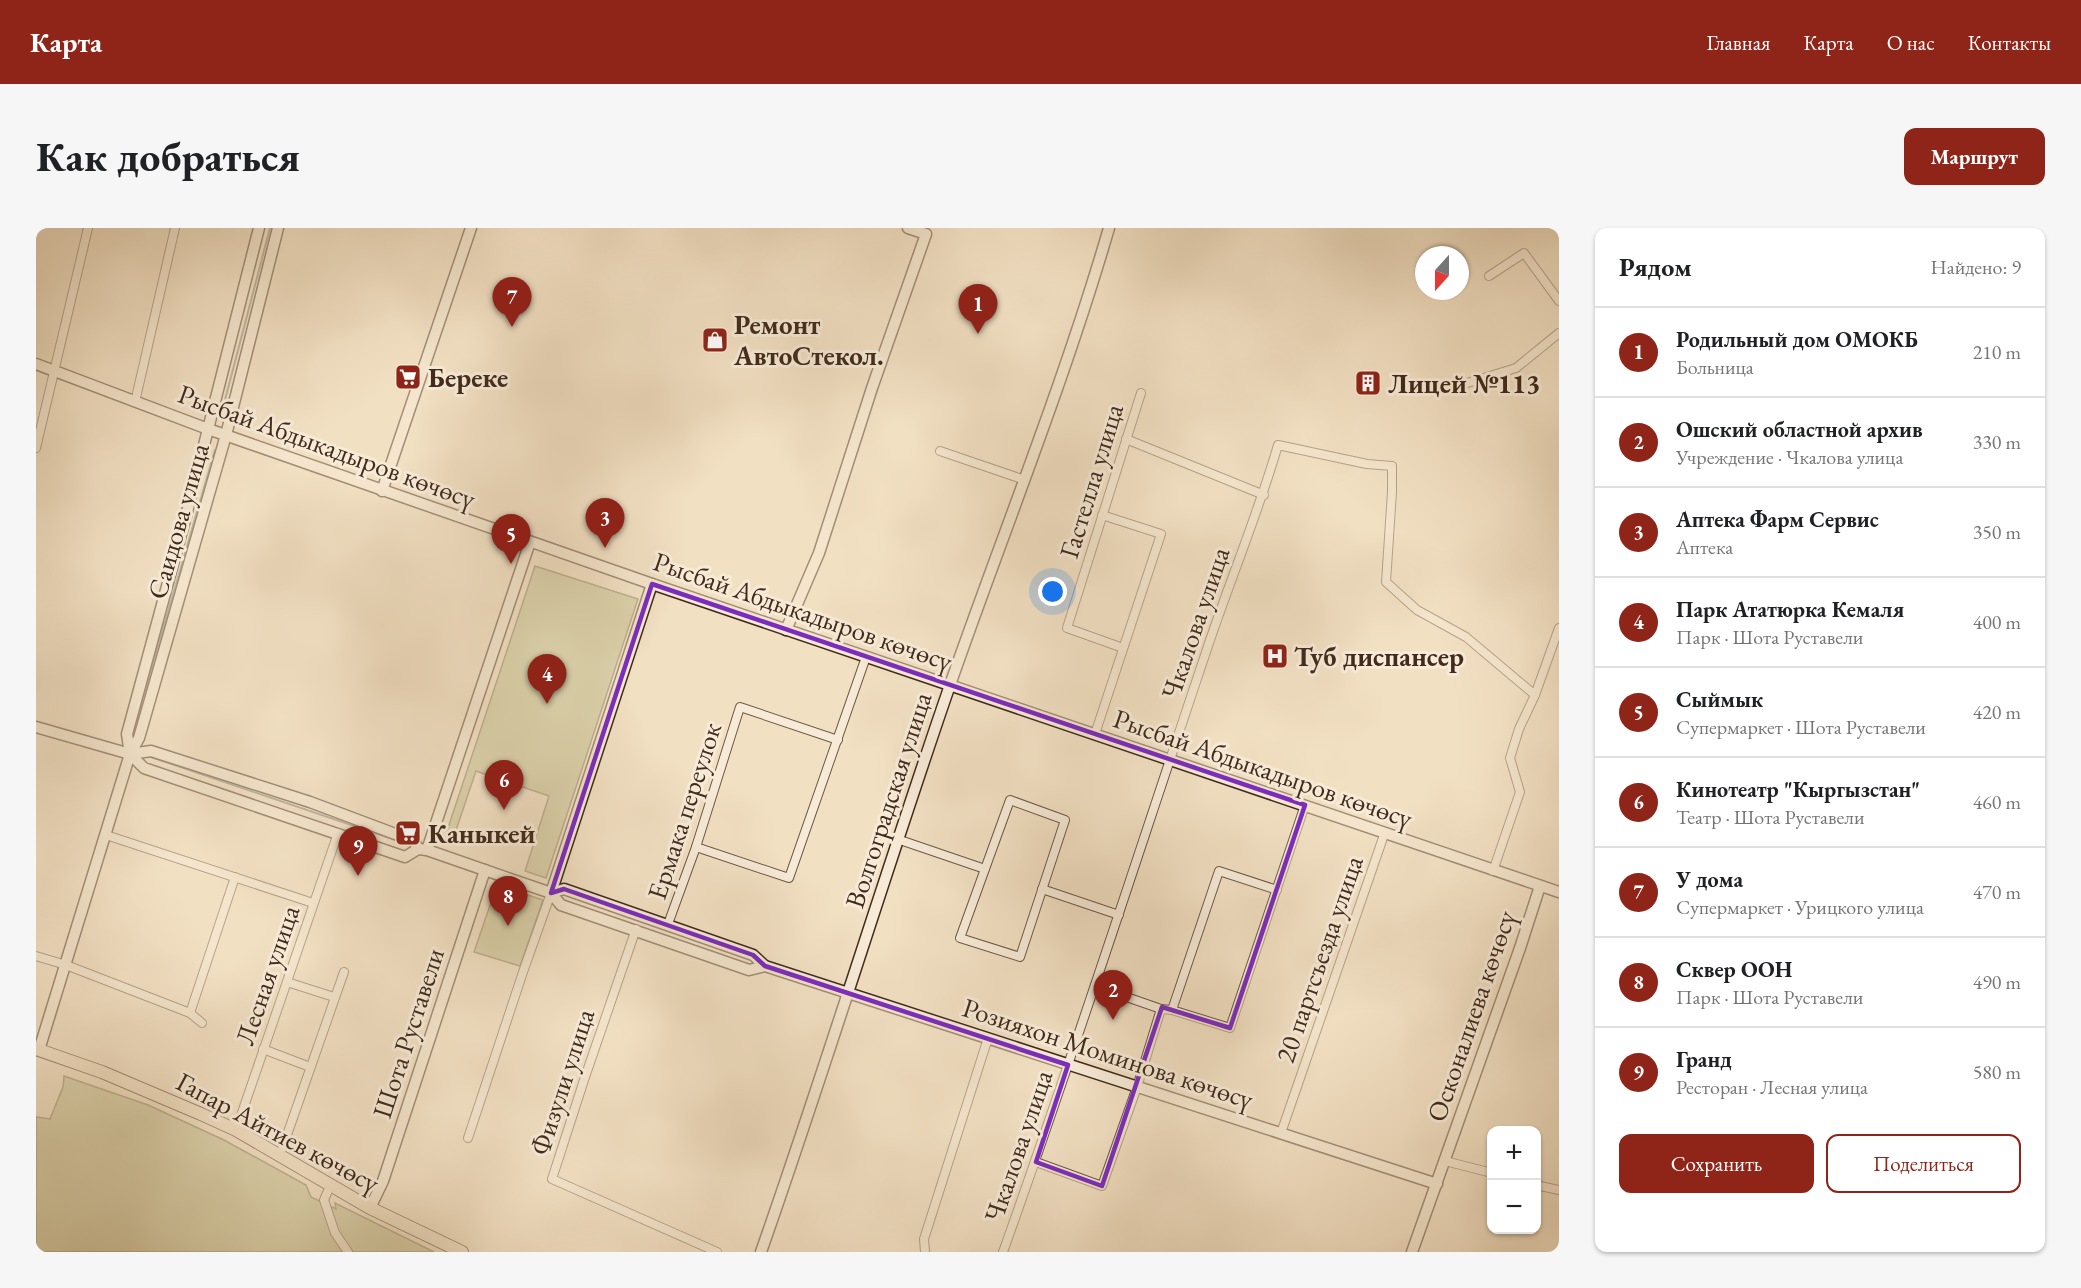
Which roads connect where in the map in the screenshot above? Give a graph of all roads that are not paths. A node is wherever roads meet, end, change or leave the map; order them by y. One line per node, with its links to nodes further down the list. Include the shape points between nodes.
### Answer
1 (88, 228): 12 (street)
2 (175, 228): 15 (street)
3 (259, 228): 16 (street, Саидова улица)
4 (278, 228): 17 (street, Саидова улица)
5 (471, 228): 22 (street)
6 (908, 228): 28 (street, via 926,234 819,553)
7 (1109, 228): 21 (street, Волгоградская улица)
8 (1488, 276): 9 (street, via 1524,253)
9 (1559, 301)
10 (1559, 333): 13 (street, via 1516,368)
11 (36, 364): 12 (street, Рысбай Абдыкадыров көчөсү)
12 (55, 371): 15 (street, Рысбай Абдыкадыров көчөсү); 19 (street)
13 (1451, 388)
14 (1141, 393): 18 (street, Гастелла улица)
15 (135, 402): 16 (street, Рысбай Абдыкадыров көчөсү)
16 (208, 429): 17 (street, Рысбай Абдыкадыров көчөсү); 36 (street, Саидова улица, via 127,734)
17 (226, 435): 22 (street, Рысбай Абдыкадыров көчөсү); 36 (street, Саидова улица, via 140,738)
18 (1126, 439): 23 (street); 24 (street, Гастелла улица)
19 (36, 448)
20 (940, 450): 21 (street)
21 (1025, 480): 31 (street, Волгоградская улица)
22 (382, 491): 25 (street, Рысбай Абдыкадыров көчөсү)
23 (1264, 495): 32 (street, Чкалова улица, via 1278,445 1392,466 1386,582 1418,610 1466,637); 37 (street, Чкалова улица)
24 (1102, 515): 29 (street, Гастелла улица, via 1067,628); 29 (street, via 1161,534)
25 (530, 542): 26 (street, Рысбай Абдыкадыров көчөсү); 44 (street)
26 (652, 584): 28 (street, Рысбай Абдыкадыров көчөсү); 53 (street)
27 (1559, 628): 32 (street)
28 (786, 630): 30 (street, Рысбай Абдыкадыров көчөсү)
29 (1123, 648): 34 (street)
30 (866, 657): 31 (street, Рысбай Абдыкадыров көчөсү); 35 (street)
31 (950, 685): 34 (street, Рысбай Абдыкадыров көчөсү); 42 (street, Волгоградская улица)
32 (1535, 695): 47 (street, via 1510,758 1520,792)
33 (36, 727): 36 (street, Розияхон Моминова көчөсү)
34 (1095, 734): 37 (street, Рысбай Абдыкадыров көчөсү)
35 (838, 740): 43 (street, via 789,878); 43 (street, Ермака переулок, via 740,707)
36 (130, 754): 40 (street, Розияхон Моминова көчөсү, via 144,768); 41 (street, Саидова улица); 44 (street, Розияхон Моминова көчөсү, via 151,751 298,799 414,841)
37 (1170, 760): 38 (street, Рысбай Абдыкадыров көчөсү); 55 (street, Чкалова улица)
38 (1305, 805): 39 (street, Рысбай Абдыкадыров көчөсү); 51 (street)
39 (1385, 832): 47 (street, Рысбай Абдыкадыров көчөсү); 77 (street, 20 партсъезда улица)
40 (338, 834): 44 (street, Розияхон Моминова көчөсү, via 405,857); 54 (street, Лесная улица)
41 (106, 835): 48 (street); 59 (street, Саидова улица)
42 (900, 840): 45 (street); 64 (street, Волгоградская улица)
43 (696, 847): 56 (street, Ермака переулок)
44 (423, 849): 46 (street, Розияхон Моминова көчөсү)
45 (985, 869): 50 (street, via 1010,801 1065,820); 50 (street, via 960,938 1020,957)
46 (485, 870): 53 (street, Розияхон Моминова көчөсү); 87 (street, Шота Руставели, via 383,1181)
47 (1493, 871): 49 (street, Рысбай Абдыкадыров көчөсү)
48 (235, 876): 54 (street); 68 (street)
49 (1540, 886): 52 (street, Рысбай Абдыкадыров көчөсү); 80 (street, Осконалиева көчөсү)
50 (1042, 890): 55 (street)
51 (1277, 890): 67 (street, via 1230,1028); 67 (street, via 1219,871)
52 (1559, 892)
53 (551, 893): 56 (street, Розияхон Моминова көчөсү, via 564,889); 57 (street, Розияхон Моминова көчөсү, via 561,905); 78 (street)
54 (313, 903): 62 (street, Лесная улица)
55 (1119, 915): 63 (street, Чкалова улица)
56 (668, 924): 60 (street, Розияхон Моминова көчөсү, via 753,955)
57 (636, 929): 60 (street, Розияхон Моминова көчөсү, via 749,970); 90 (street, Физули улица, via 552,1179)
58 (36, 956): 59 (street)
59 (66, 965): 68 (street); 72 (street, Саидова улица)
60 (765, 966): 64 (street, Розияхон Моминова көчөсү)
61 (345, 972): 65 (street)
62 (287, 982): 65 (street); 71 (street, Лесная улица)
63 (1095, 986): 66 (street); 73 (street, Чкалова улица)
64 (849, 992): 70 (street, Розияхон Моминова көчөсү); 91 (street, Волгоградская улица)
65 (334, 997): 74 (street)
66 (1161, 1009): 67 (street); 75 (street)
67 (1172, 1010)
68 (190, 1013): 69 (street)
69 (202, 1023)
70 (988, 1038): 73 (street, Розияхон Моминова көчөсү); 92 (street, via 924,1239)
71 (263, 1049): 74 (street); 76 (street, Лесная улица)
72 (38, 1050): 76 (main road, Гапар Айтиев көчөсү)
73 (1068, 1065): 75 (street, Розияхон Моминова көчөсү); 81 (street, Чкалова улица)
74 (310, 1067): 79 (street)
75 (1137, 1087): 77 (street, Розияхон Моминова көчөсү); 81 (street, via 1102,1186)
76 (236, 1130): 79 (main road, Гапар Айтиев көчөсү)
77 (1281, 1133): 83 (street, Розияхон Моминова көчөсү)
78 (468, 1138)
79 (280, 1155): 84 (main road, Гапар Айтиев көчөсү)
80 (1445, 1161): 82 (street, Осконалиева көчөсү); 83 (street, Осконалиева көчөсү)
81 (1036, 1162): 93 (street, Чкалова улица)
82 (1487, 1172)
83 (1437, 1184): 94 (street, Осконалиева көчөсү)
84 (330, 1186): 87 (main road, Гапар Айтиев көчөсү); 88 (street, via 324,1200 335,1233)
85 (1541, 1186): 86 (street)
86 (1559, 1190)
87 (370, 1208): 89 (main road, Гапар Айтиев көчөсү)
88 (348, 1252)
89 (462, 1252)
90 (717, 1252)
91 (761, 1252)
92 (925, 1252)
93 (1004, 1252)
94 (1412, 1252)

